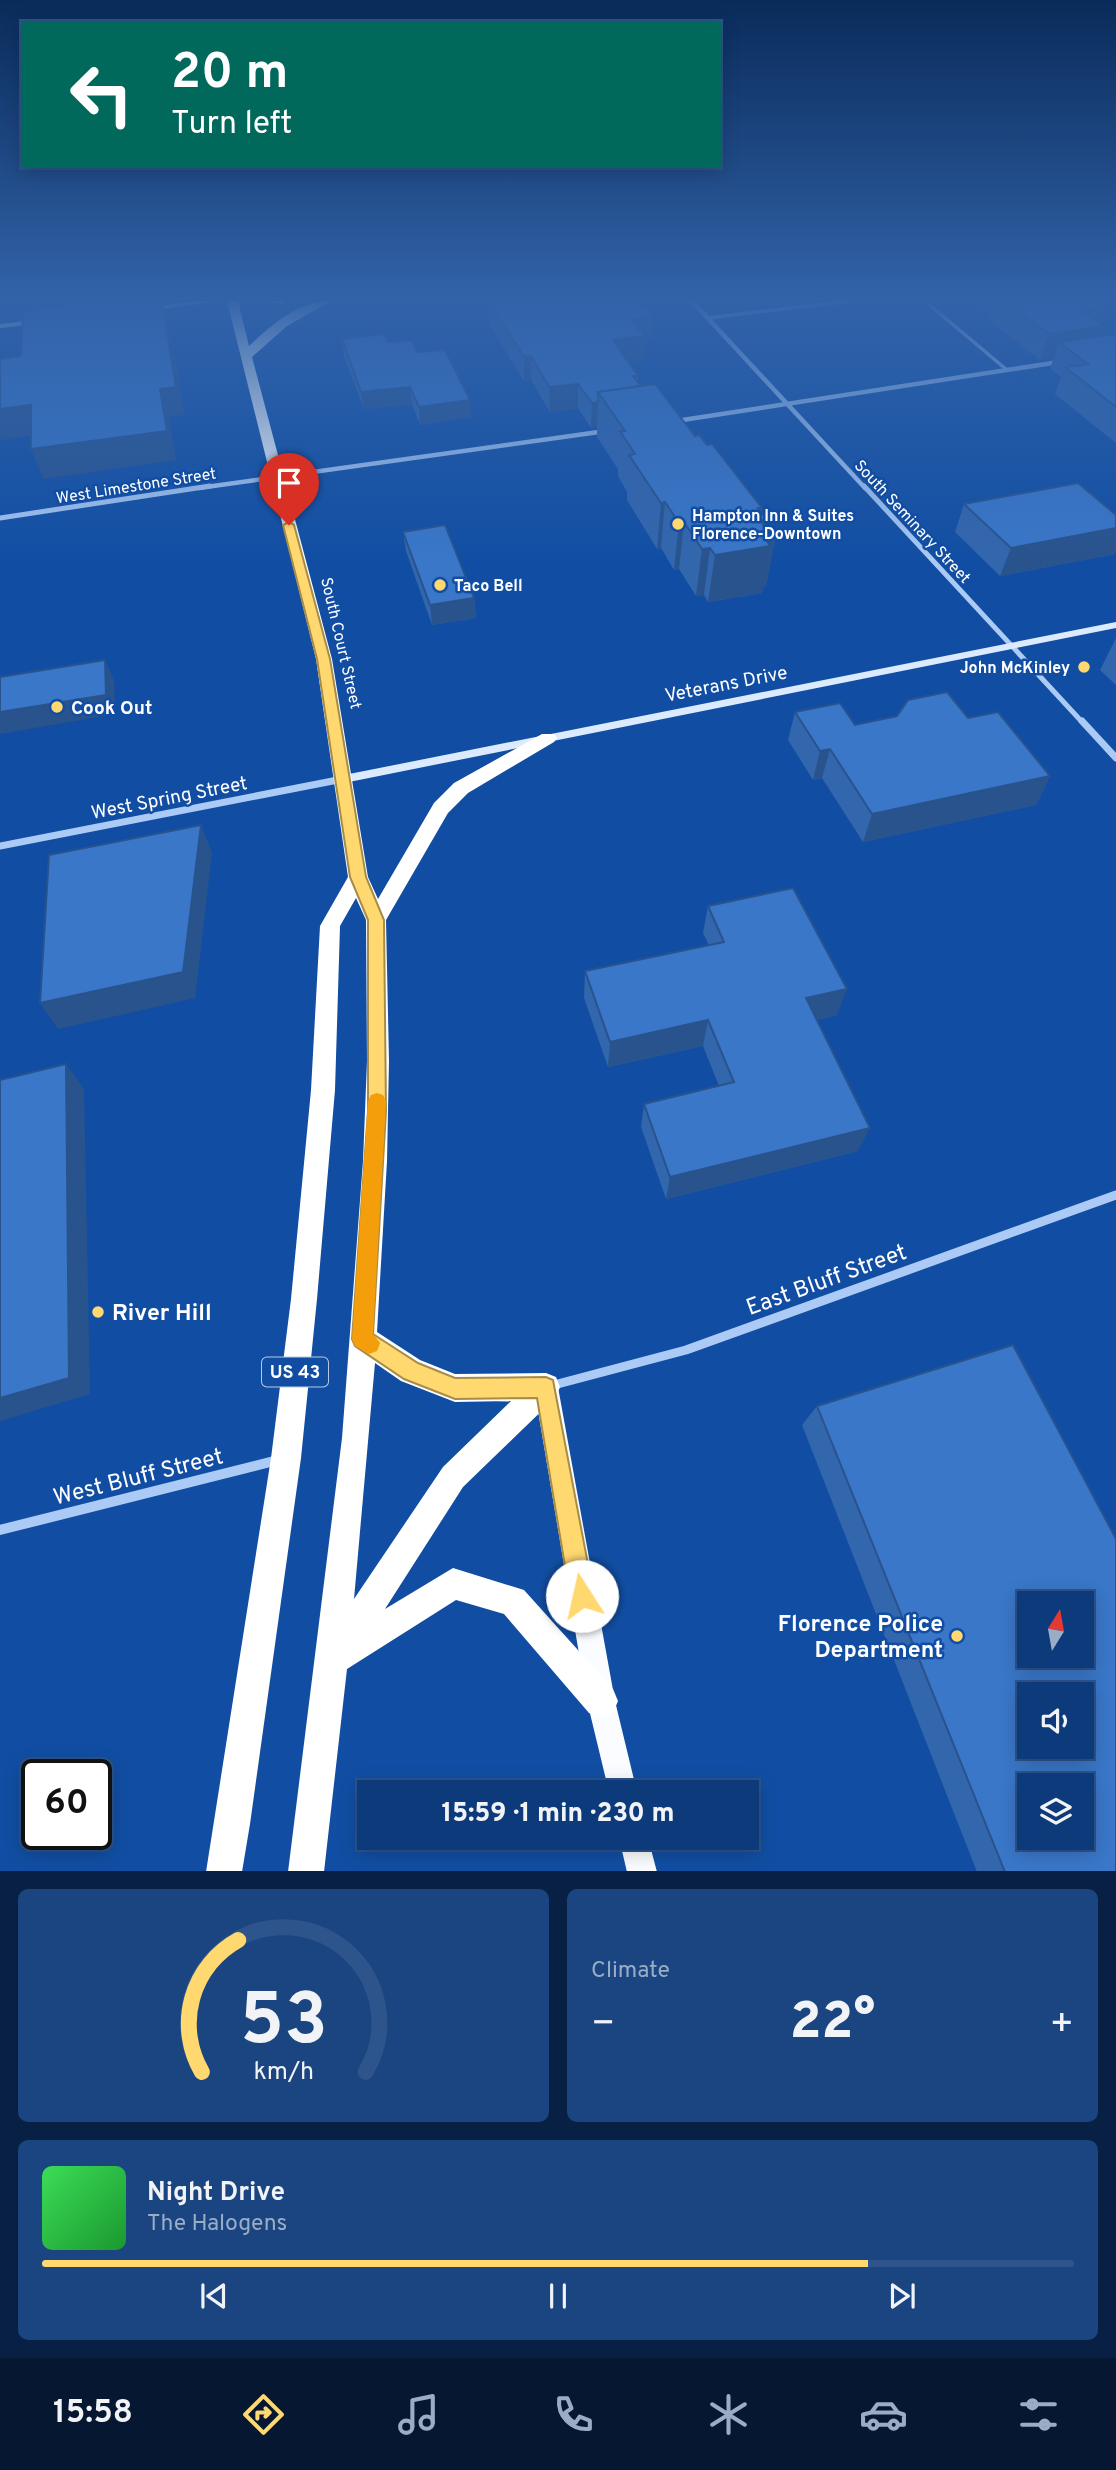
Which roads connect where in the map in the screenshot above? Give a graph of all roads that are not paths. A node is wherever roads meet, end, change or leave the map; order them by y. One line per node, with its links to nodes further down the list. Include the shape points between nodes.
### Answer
1 (254, 388): 7 (highway, South Court Street)
2 (772, 388): 4 (street, South Seminary Street)
3 (888, 388): 4 (street)
4 (786, 404): 5 (street); 10 (street, South Seminary Street)
5 (675, 421)
6 (607, 431): 7 (street, West Limestone Street)
7 (276, 476): 8 (street, West Limestone Street); 13 (highway, South Court Street, via 324,659)
8 (0, 518)
9 (1116, 625): 10 (main road, Veterans Drive)
10 (1014, 645): 11 (main road, Veterans Drive); 12 (street, South Seminary Street)
11 (548, 738): 13 (main road, Veterans Drive); 16 (highway, via 461,788 441,808)
12 (1116, 758)
13 (344, 779): 14 (street, West Spring Street); 15 (highway, South Court Street)
14 (0, 846)
15 (358, 877): 16 (highway, South Court Street); 20 (highway, US 43, via 330,926 323,1090)
16 (376, 920): 18 (highway, via 378,1073)
17 (1116, 1195): 19 (street, East Bluff Street, via 686,1350)
18 (363, 1339): 19 (highway, via 411,1371 455,1388); 22 (highway)
19 (546, 1387): 22 (highway, via 453,1477); 23 (main road)
20 (286, 1458): 21 (street, West Bluff Street); 26 (highway, US 43)
21 (0, 1530)
22 (332, 1661): 23 (highway, via 453,1584 513,1601); 27 (highway)
23 (601, 1701): 24 (main road)
24 (620, 1780)
25 (637, 1850): 28 (main road)
26 (224, 1871)
27 (306, 1871)
28 (642, 1871)

